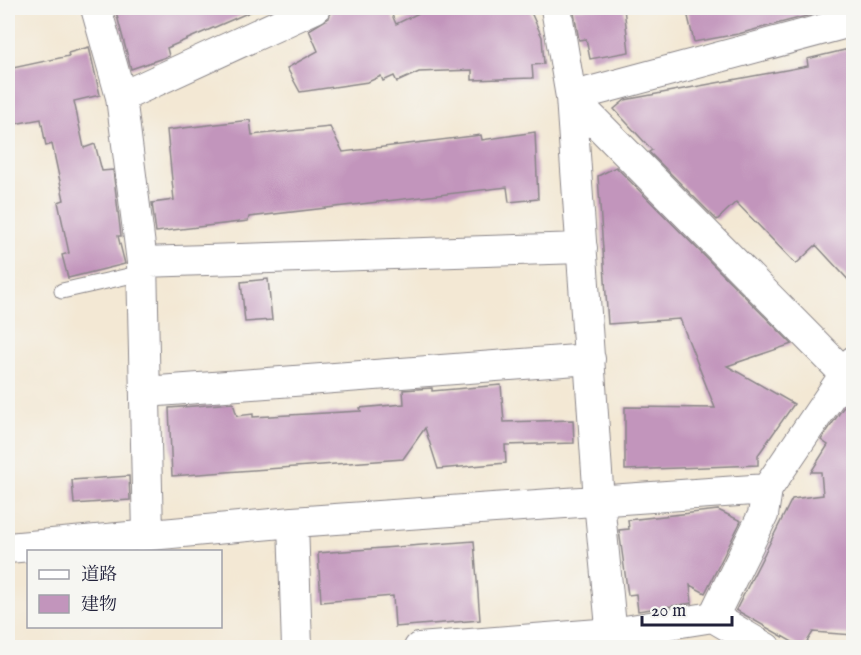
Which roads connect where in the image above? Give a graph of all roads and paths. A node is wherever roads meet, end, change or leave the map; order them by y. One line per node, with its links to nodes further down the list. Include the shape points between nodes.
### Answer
1 (96, 8): 5 (street)
2 (315, 8): 5 (street)
3 (556, 8): 6 (street)
4 (854, 21): 6 (street)
5 (121, 97): 8 (street)
6 (571, 97): 7 (street); 11 (street)
7 (582, 248): 8 (street); 10 (street)
8 (142, 268): 9 (lane); 12 (street)
9 (62, 291)
10 (590, 359): 12 (street); 14 (street)
11 (850, 373): 13 (street)
12 (145, 392): 16 (street)
13 (766, 489): 14 (street); 18 (street, via 763,515)
14 (599, 501): 15 (street); 19 (street)
15 (293, 522): 16 (street); 20 (street)
16 (148, 534): 17 (street)
17 (8, 548)
18 (713, 617): 19 (street); 22 (street)
19 (612, 640): 21 (street)
20 (297, 648)
21 (419, 648)
22 (766, 648)

